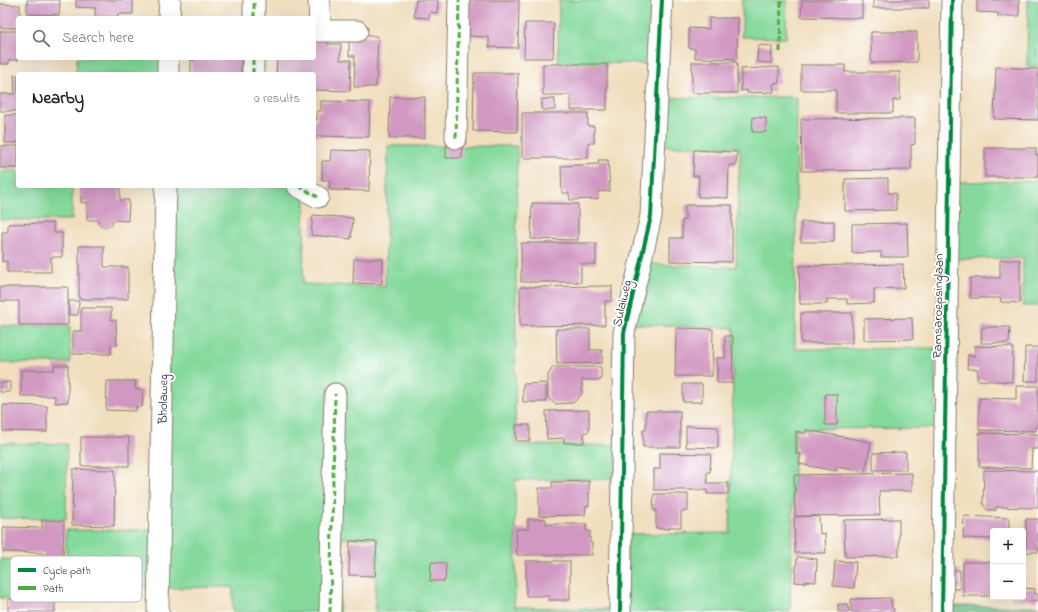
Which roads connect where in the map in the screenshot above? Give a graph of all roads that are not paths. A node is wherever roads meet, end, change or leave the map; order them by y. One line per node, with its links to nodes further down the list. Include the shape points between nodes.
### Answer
1 (170, 0): 7 (street)
2 (254, 0): 8 (street)
3 (319, 0): 9 (street)
4 (459, 0): 15 (street)
5 (662, 0): 22 (street, Sulaiweg, via 650,216 624,333)
6 (952, 0): 23 (street, Ramsaroepsinglaan)
7 (169, 16)
8 (254, 16)
9 (317, 31): 10 (street)
10 (357, 31)
11 (168, 60): 13 (street)
12 (253, 60): 14 (street)
13 (168, 72)
14 (253, 72)
15 (456, 138)
16 (166, 188): 20 (street, Bholaweg)
17 (302, 188): 18 (street)
18 (318, 197)
19 (335, 394): 21 (street)
20 (158, 612)
21 (330, 612)
22 (620, 612)
23 (942, 612)

